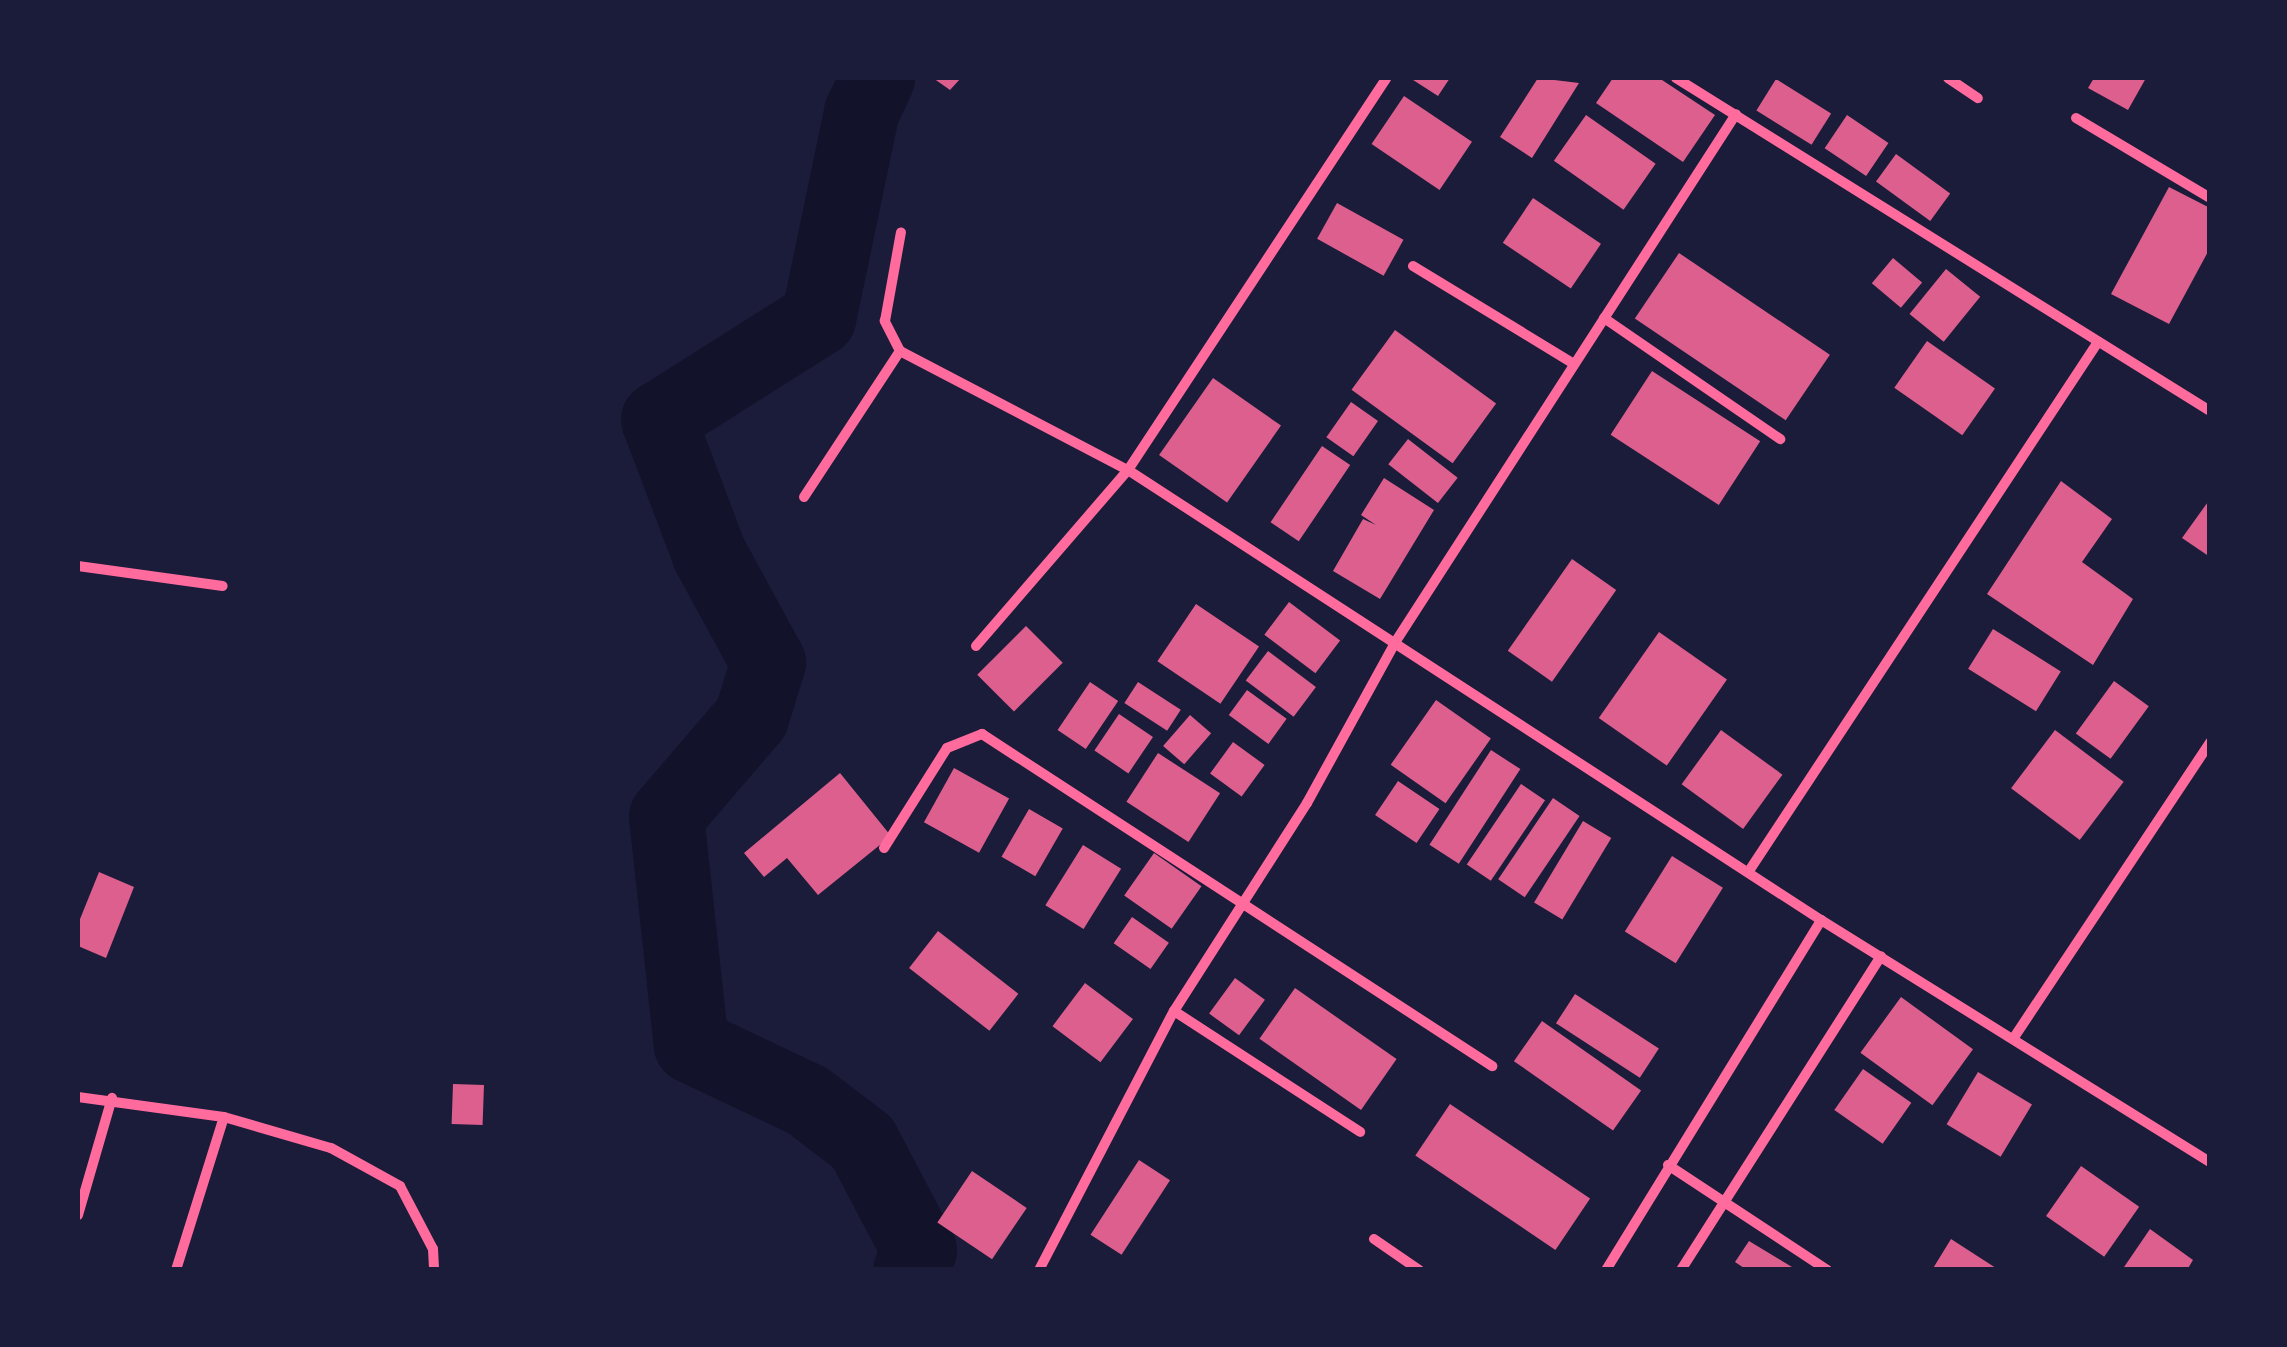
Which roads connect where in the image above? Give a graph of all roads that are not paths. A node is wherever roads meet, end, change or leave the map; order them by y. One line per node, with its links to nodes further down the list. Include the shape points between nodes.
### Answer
1 (1386, 78): 16 (street)
2 (1676, 78): 5 (street)
3 (1948, 78): 4 (street)
4 (1978, 98)
5 (1736, 114): 10 (street); 11 (street)
6 (2076, 118): 7 (street)
7 (2210, 198)
8 (901, 232): 12 (street, via 885,320)
9 (1413, 266): 13 (street)
10 (1604, 318): 13 (street); 15 (street)
11 (2098, 342): 14 (street); 24 (street)
12 (900, 351): 16 (street); 17 (street)
13 (1574, 364): 20 (street)
14 (2210, 411)
15 (1780, 438)
16 (1128, 470): 20 (street); 21 (street)
17 (804, 497)
18 (78, 566): 19 (street)
19 (223, 586)
20 (1396, 641): 24 (street); 25 (street, via 1306,803)
21 (976, 646)
22 (2210, 742): 29 (street)
23 (884, 848): 25 (street, via 947,748 982,734)
24 (1749, 871): 26 (street)
25 (1239, 902): 28 (street); 30 (street)
26 (1821, 920): 27 (street); 36 (street)
27 (1881, 956): 29 (street); 37 (street)
28 (1174, 1011): 34 (street); 42 (street)
29 (2014, 1036): 35 (street)
30 (1492, 1066)
31 (78, 1096): 32 (street)
32 (112, 1098): 33 (street); 38 (street)
33 (224, 1116): 40 (street); 41 (street, via 331,1148 400,1186 433,1249)
34 (1360, 1132)
35 (2210, 1162)
36 (1668, 1165): 37 (street); 44 (street)
37 (1724, 1202): 45 (street); 46 (street)
38 (78, 1215)
39 (1374, 1239): 43 (street)
40 (176, 1270)
41 (434, 1270)
42 (1039, 1270)
43 (1419, 1270)
44 (1606, 1270)
45 (1681, 1270)
46 (1827, 1270)

